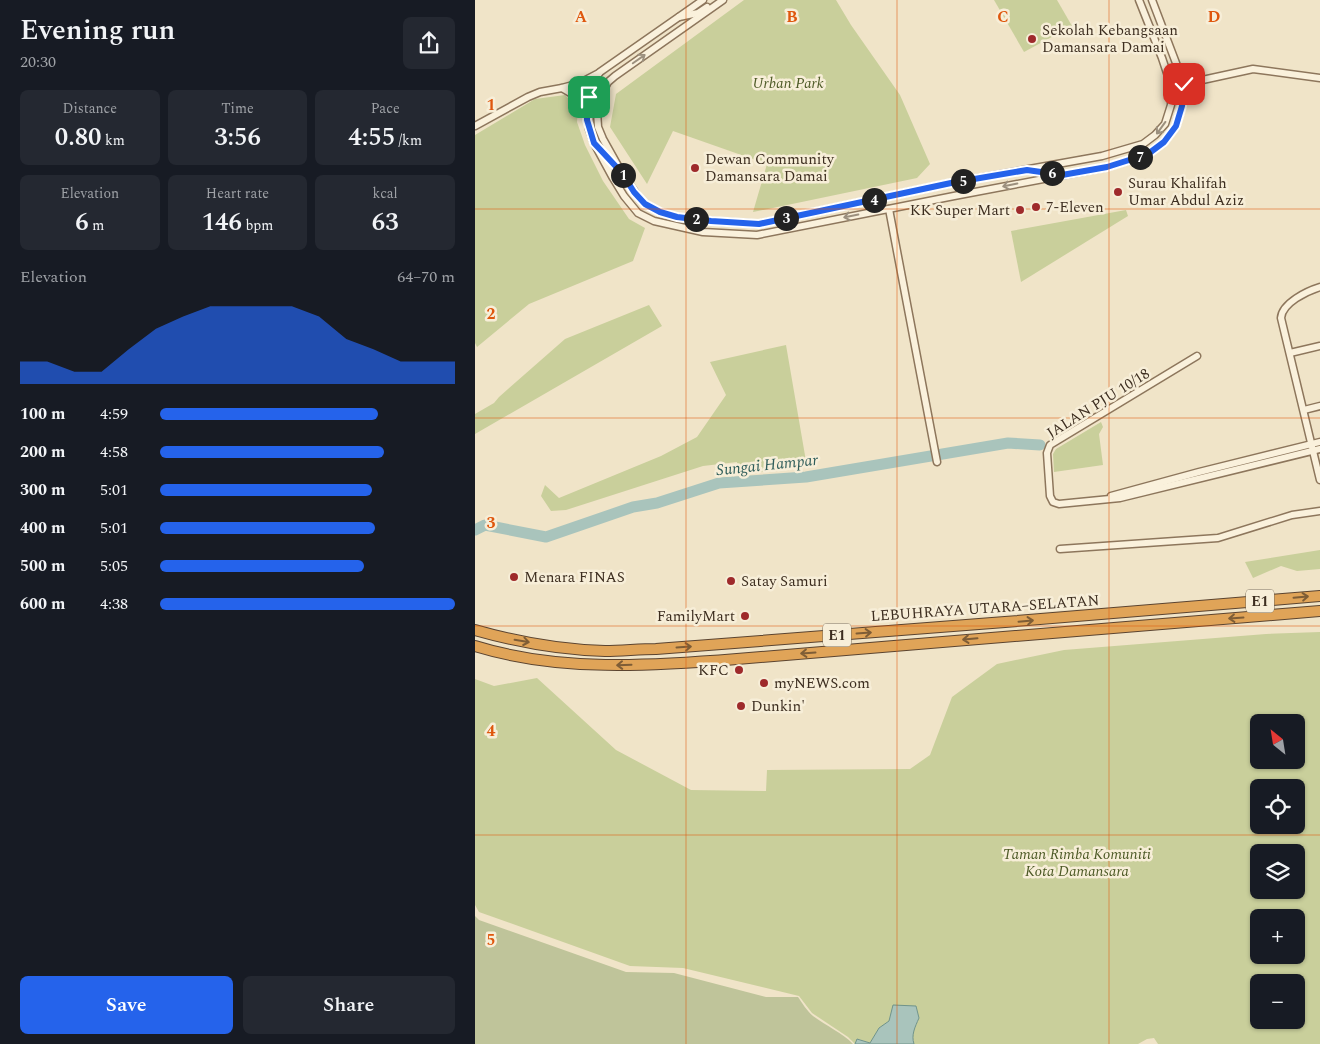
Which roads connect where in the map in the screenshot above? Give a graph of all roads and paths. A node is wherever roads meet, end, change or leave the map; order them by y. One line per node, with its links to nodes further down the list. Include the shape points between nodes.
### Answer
1 (703, 0): 6 (street)
2 (719, 0): 6 (street, via 698,13)
3 (723, 0): 15 (street, one-way to 3, via 598,126 599,99 608,82)
4 (1139, 0): 14 (street, one-way to 14, via 1172,88 1165,124 1143,144 1103,156)
5 (1152, 0): 9 (street)
6 (678, 17): 7 (street)
7 (601, 72): 10 (street); 11 (street, via 591,88)
8 (1320, 78): 9 (street, via 1253,68)
9 (1184, 84): 16 (street, via 1176,126 1164,142 1148,154 1107,167)
10 (561, 88): 11 (street, via 579,99); 12 (street, via 528,97)
11 (587, 110): 13 (street)
12 (475, 126)
13 (594, 143): 15 (street); 19 (street, via 631,205 638,213 654,221 709,233 757,235)
14 (1027, 170): 16 (street); 17 (street)
15 (622, 173): 17 (street, via 645,204 677,217 759,224)
16 (1062, 175): 18 (street, one-way to 18)
17 (841, 207): 19 (street)
18 (889, 209): 19 (street, one-way to 19); 28 (street)
19 (813, 224)
20 (1320, 287): 22 (street, via 1307,292 1282,312)
21 (1320, 346): 22 (street)
22 (1290, 353): 25 (street)
23 (1197, 356): 27 (street, JALAN PJU 10/18, via 1050,446 1047,454 1053,502 1101,500 1145,486)
24 (1320, 406): 25 (street)
25 (1304, 410): 27 (street)
26 (1320, 442): 27 (street, JALAN PJU 10/18)
27 (1315, 448): 29 (street)
28 (937, 462)
29 (1320, 480)
30 (1320, 511): 31 (street, via 1292,515 1218,538)
31 (1060, 549)
32 (1320, 596): 34 (highway, LEBUHRAYA UTARA–SELATAN / E1, one-way to 32, via 501,638 559,647 656,649)
33 (1320, 611): 35 (highway, LEBUHRAYA UTARA–SELATAN / E1, one-way to 35, via 669,664 613,666 557,661 499,653)
34 (475, 630)
35 (475, 646)

